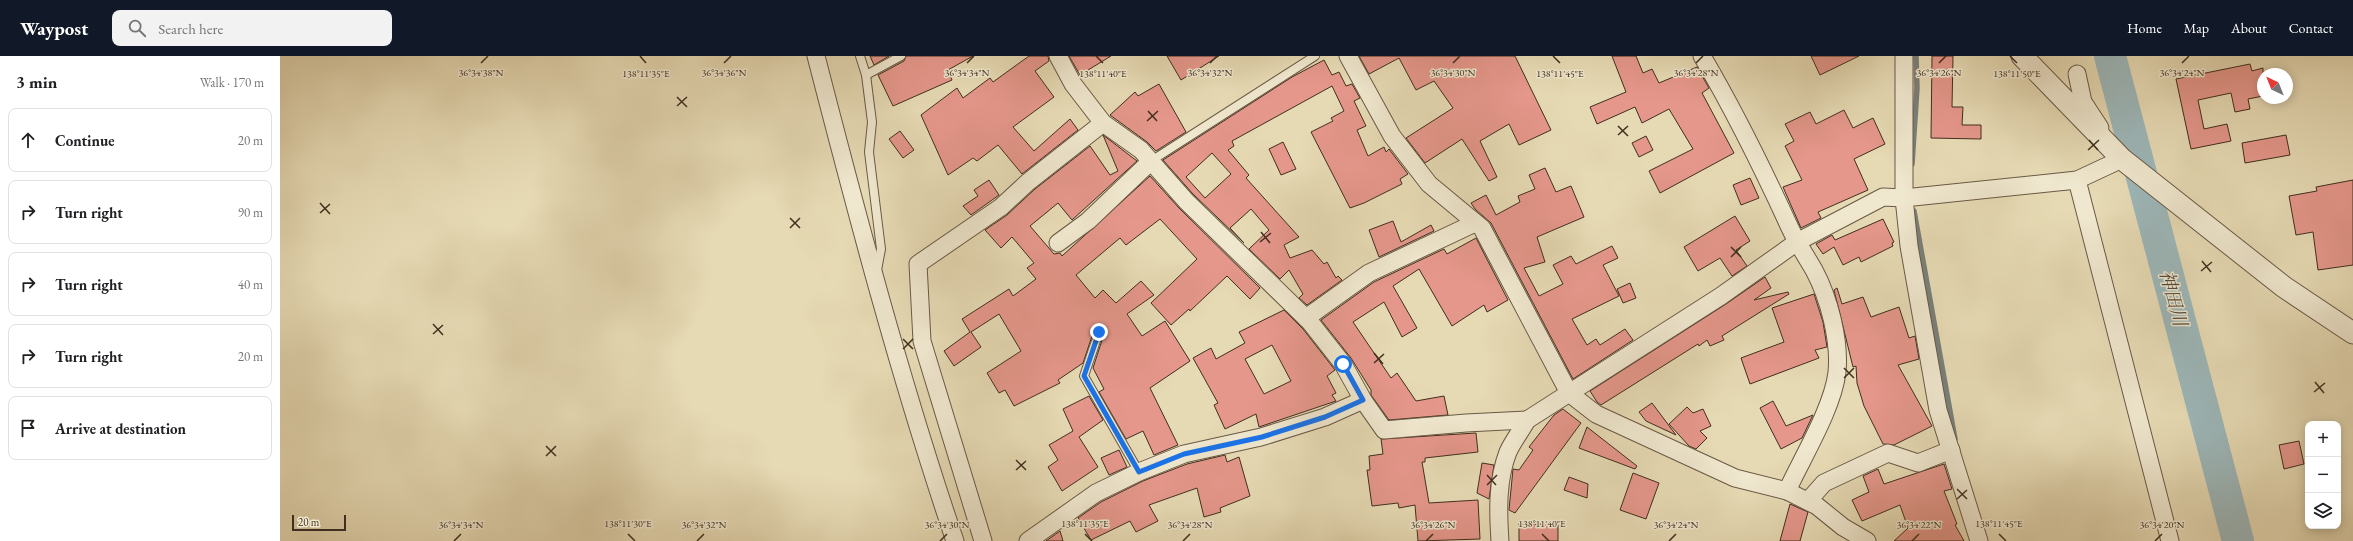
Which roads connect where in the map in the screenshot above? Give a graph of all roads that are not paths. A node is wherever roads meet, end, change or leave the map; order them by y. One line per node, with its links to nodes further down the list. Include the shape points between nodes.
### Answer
1 (816, 56): 20 (street, via 858,220)
2 (860, 56): 11 (lane)
3 (901, 56): 11 (lane)
4 (1058, 56): 12 (street, via 1073,84)
5 (1315, 56): 14 (lane)
6 (1348, 56): 17 (street, via 1392,136 1429,184)
7 (1702, 56): 18 (street, via 1747,136)
8 (1904, 56): 16 (street)
9 (2022, 56): 13 (street)
10 (2077, 74): 13 (street, via 2083,102)
11 (866, 75): 20 (lane, via 872,122 869,152 880,249)
12 (1103, 123): 14 (street, via 1141,150); 32 (street, via 1028,182 1001,207 918,264 922,341)
13 (2122, 159): 15 (street); 23 (street, via 2284,287)
14 (1151, 161): 19 (street, via 1088,221); 21 (street, via 1186,201)
15 (2077, 180): 16 (street); 37 (street)
16 (1904, 198): 18 (street, via 1884,197); 27 (street, via 1909,246 1938,410)
17 (1475, 223): 21 (street, via 1369,273); 24 (street, via 1482,228)
18 (1797, 242): 24 (street, via 1727,292); 29 (street, via 1815,271 1835,328 1838,350 1837,374 1826,409)
19 (1058, 243)
20 (876, 279): 31 (street, via 926,454)
21 (1306, 318): 25 (street, via 1343,364)
22 (1099, 332): 28 (lane, via 1084,376)
23 (2353, 333)
24 (1569, 393): 26 (street); 29 (street, via 1596,414 1734,478)
25 (1363, 400): 26 (street, via 1384,430); 28 (street, via 1311,422 1262,437 1184,454)
26 (1527, 420): 34 (street, via 1508,452 1501,481 1497,508)
27 (1951, 450): 30 (street, via 1918,463 1888,452 1824,483); 36 (street)
28 (1139, 472): 33 (street, via 1096,493)
29 (1787, 491): 30 (street)
30 (1808, 502): 35 (street)
31 (955, 541)
32 (983, 541)
33 (1028, 541)
34 (1500, 541)
35 (1867, 541)
36 (1979, 541)
37 (2170, 541)

